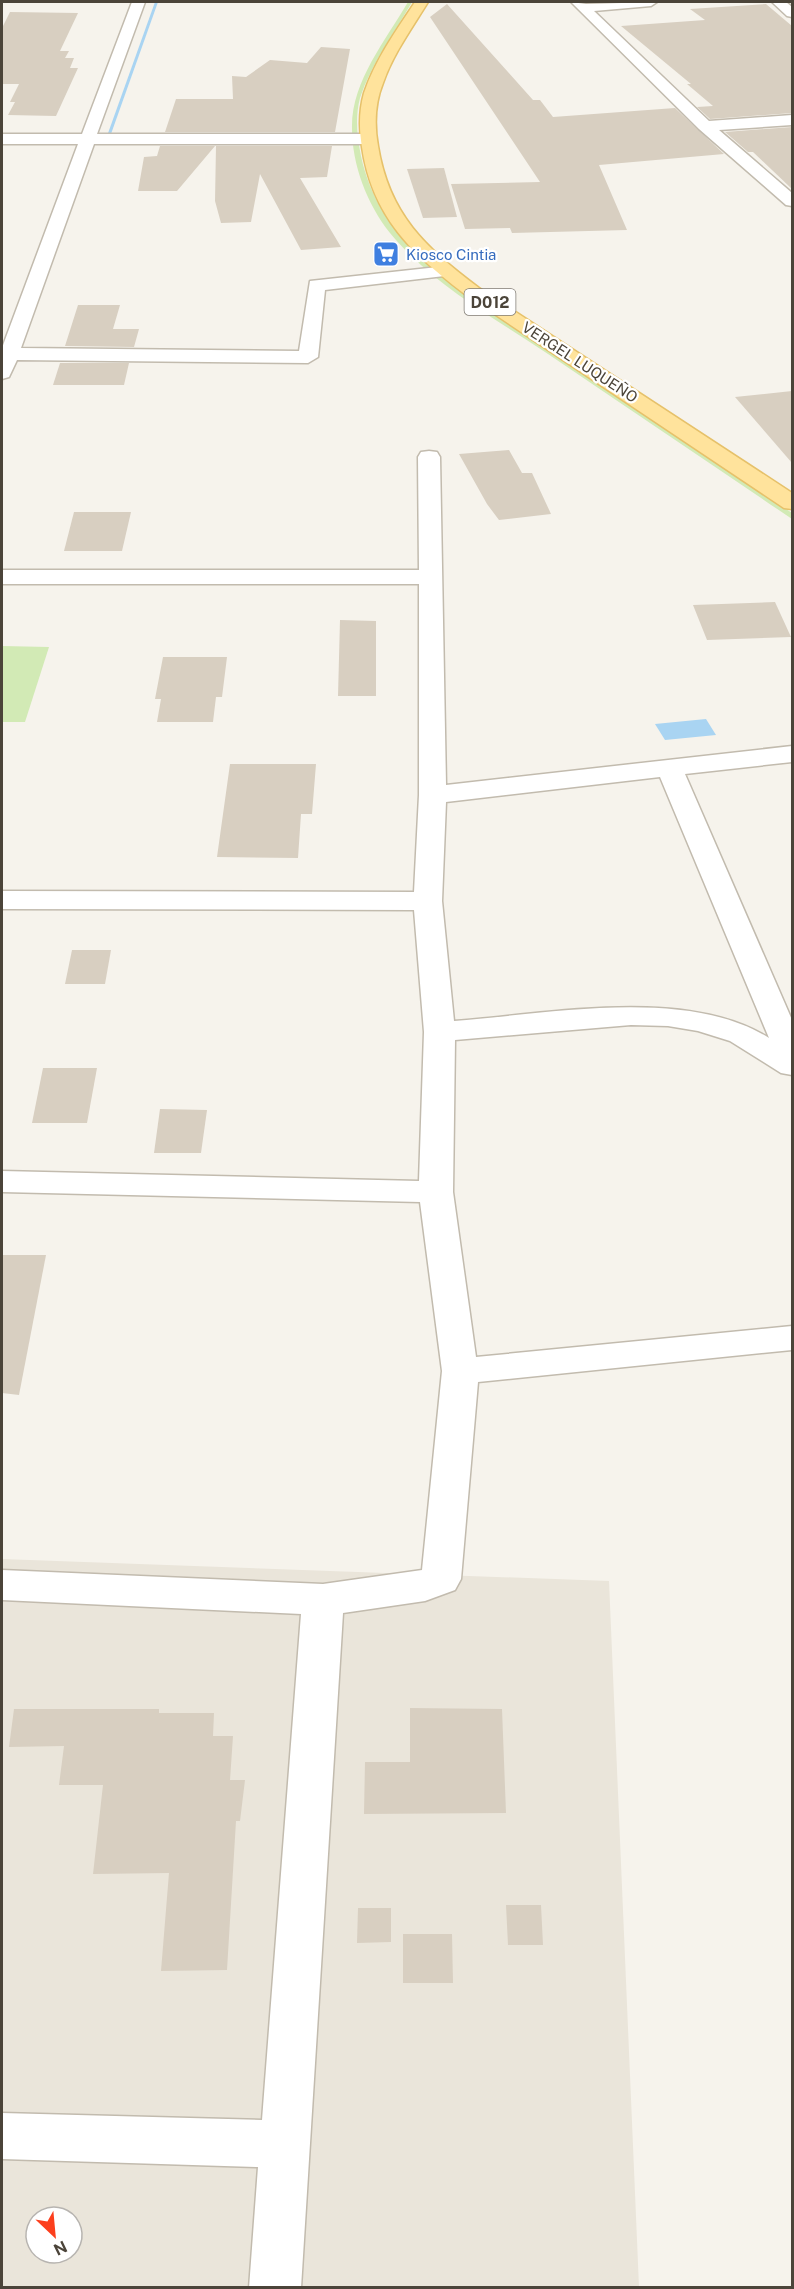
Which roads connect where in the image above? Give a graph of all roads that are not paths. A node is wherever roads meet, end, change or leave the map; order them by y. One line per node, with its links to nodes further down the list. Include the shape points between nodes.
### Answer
1 (138, 2): 11 (street)
2 (421, 2): 12 (main road, VERGEL LUQUEÑO / D012, via 374,84 368,110)
3 (651, 2): 5 (street)
4 (778, 2): 6 (street)
5 (580, 5): 9 (street)
6 (792, 13)
7 (792, 120): 9 (street)
8 (792, 126): 9 (street)
9 (708, 128): 13 (street)
10 (2, 139): 11 (street)
11 (86, 139): 12 (street); 15 (street)
12 (368, 139): 14 (main road, VERGEL LUQUEÑO / D012, via 381,188 397,222)
13 (792, 201)
14 (447, 271): 15 (street, via 316,285 308,357); 18 (main road, VERGEL LUQUEÑO / D012)
15 (7, 352): 16 (street)
16 (2, 375)
17 (429, 457): 19 (street)
18 (792, 503)
19 (431, 577): 20 (street); 23 (street)
20 (2, 578)
21 (792, 754): 22 (street)
22 (669, 768): 23 (street); 27 (street)
23 (433, 795): 25 (street)
24 (2, 900): 25 (street)
25 (428, 902): 26 (street)
26 (440, 1032): 28 (street, via 631,1016 668,1017 741,1034); 30 (street)
27 (792, 1055)
28 (792, 1066)
29 (2, 1181): 30 (street)
30 (436, 1192): 32 (street)
31 (792, 1338): 32 (street)
32 (460, 1371): 34 (street, via 441,1579 425,1586)
33 (2, 1585): 34 (street)
34 (323, 1600): 36 (street)
35 (2, 2136): 36 (street)
36 (283, 2144): 37 (street)
37 (275, 2288)

